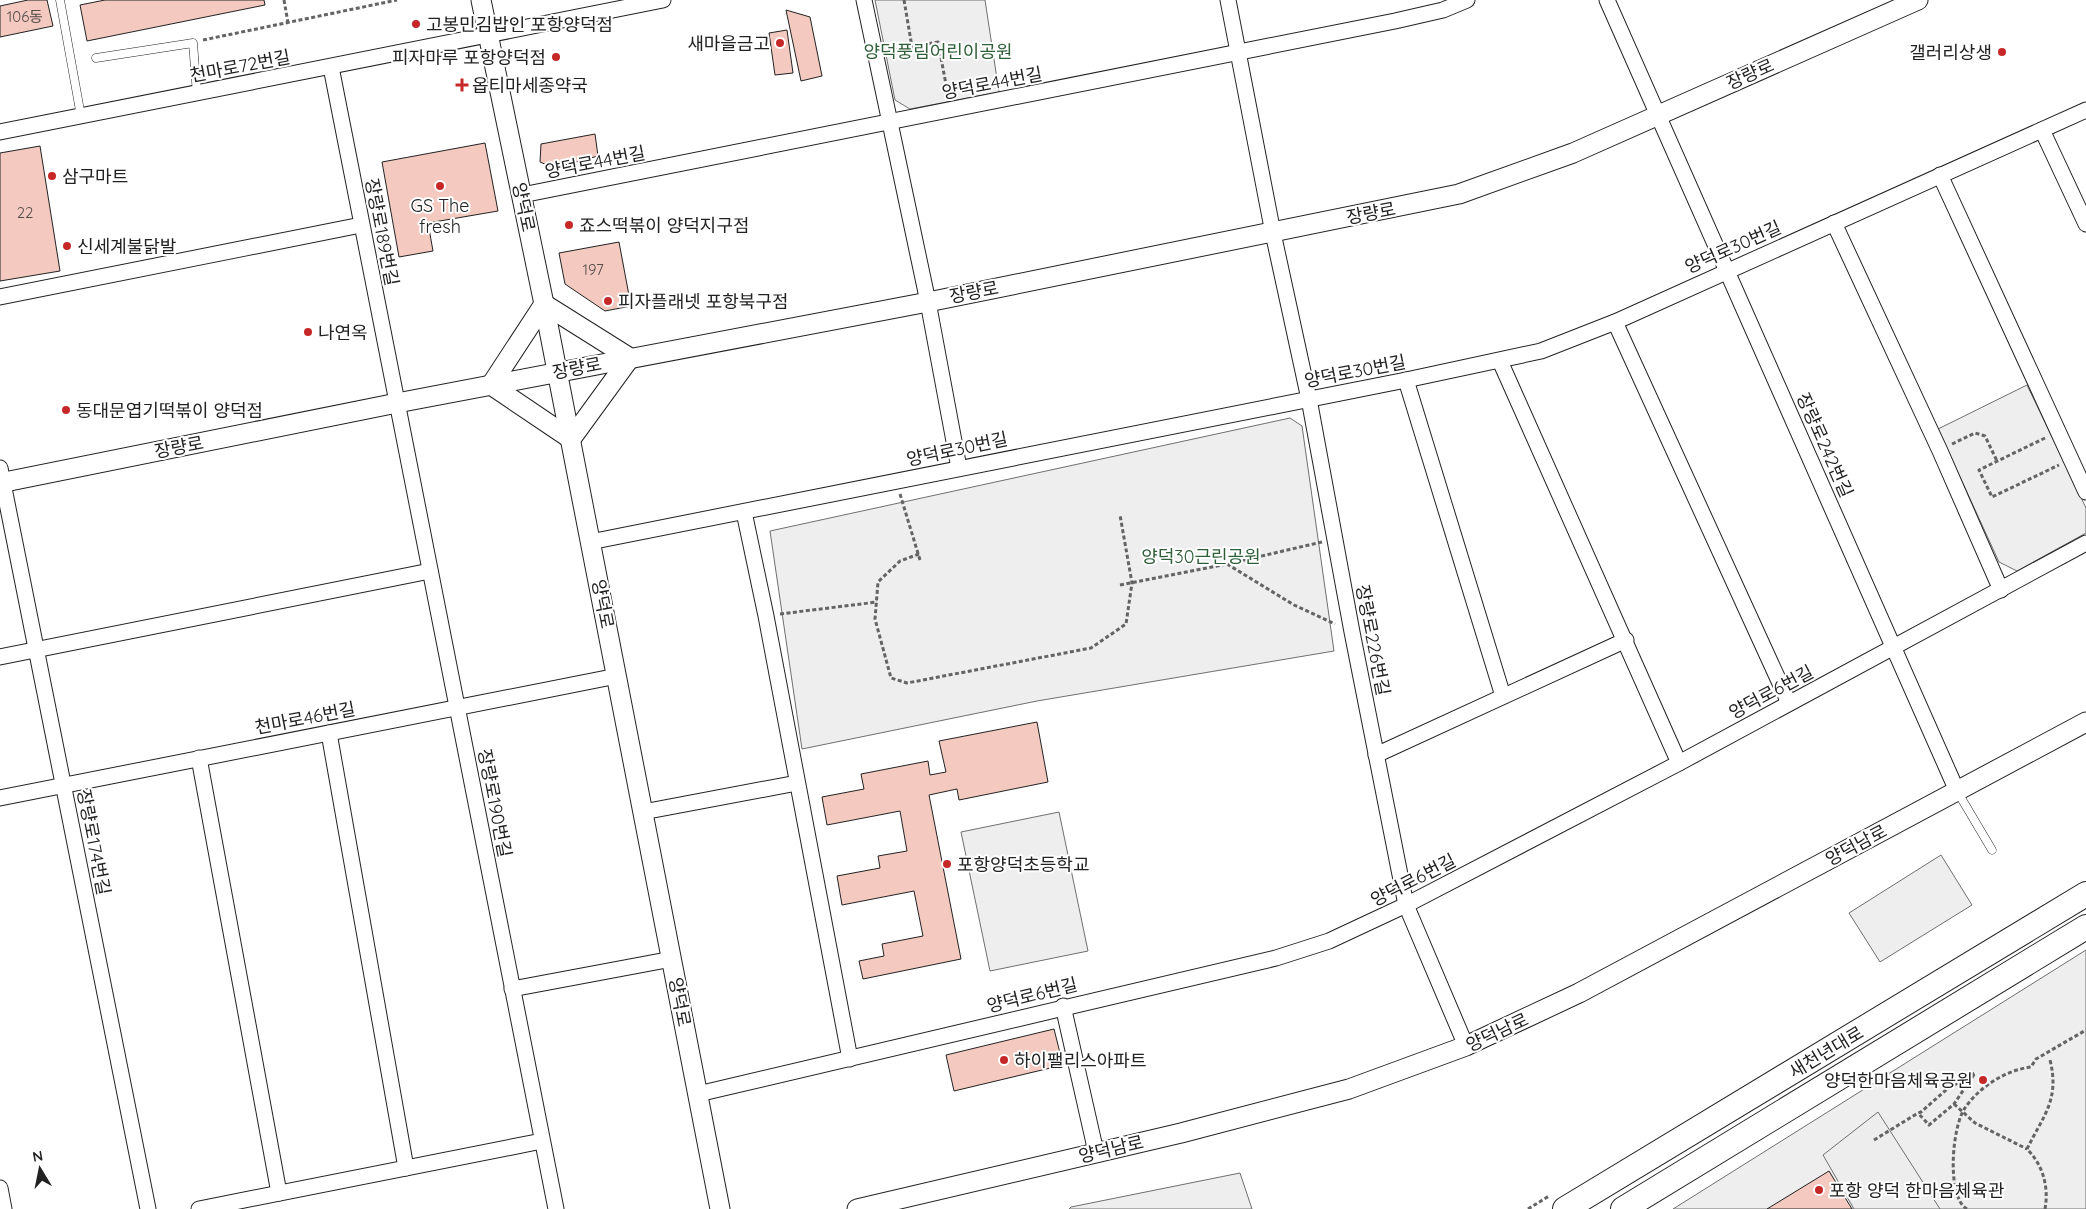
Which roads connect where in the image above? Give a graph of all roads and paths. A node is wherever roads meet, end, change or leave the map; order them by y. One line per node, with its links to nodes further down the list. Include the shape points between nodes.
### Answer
1 (60, 0): 24 (lane)
2 (284, 0): 12 (path)
3 (397, 0): 12 (path)
4 (481, 0): 13 (street, 양덕로)
5 (663, 0): 13 (street, 천마로72번길)
6 (864, 0): 16 (street)
7 (904, 0): 15 (path)
8 (1228, 0): 17 (street, 장량로226번길)
9 (1467, 0): 17 (street, 양덕로44번길, via 1421,16)
10 (1607, 0): 23 (street, 장량로242번길)
11 (1918, 0): 23 (street, 장량로)
12 (288, 23): 14 (path)
13 (488, 36): 19 (street, 천마로72번길); 29 (street, 양덕로)
14 (193, 42): 18 (lane); 20 (lane)
15 (912, 47): 16 (path); 22 (path, via 938,42)
16 (874, 53): 25 (street)
17 (1237, 53): 22 (street, 양덕로44번길); 33 (street, 장량로226번길)
18 (96, 58)
19 (331, 67): 20 (street, 천마로72번길); 32 (street, 장량로189번길)
20 (197, 94): 24 (street, 천마로72번길)
21 (2086, 110): 26 (street, 양덕로30번길)
22 (951, 111): 25 (street, 양덕로44번길)
23 (1659, 115): 33 (street, 장량로, via 1573,153 1478,188); 34 (street, 장량로242번길)
24 (81, 116): 27 (street, 천마로72번길)
25 (889, 123): 29 (street, 양덕로44번길); 36 (street)
26 (2042, 130): 28 (street, 양덕로30번길); 31 (street)
27 (0, 132)
28 (1940, 175): 30 (street, 양덕로30번길); 46 (street)
29 (522, 195): 37 (street, 양덕로)
30 (1834, 223): 34 (street, 양덕로30번길); 48 (street)
31 (2086, 224)
32 (361, 225): 35 (street); 45 (street, 장량로189번길)
33 (1273, 233): 36 (street, 장량로); 44 (street, 장량로226번길)
34 (1727, 269): 38 (street, 양덕로30번길); 71 (street, 장량로242번길)
35 (0, 297)
36 (928, 302): 39 (street, 장량로); 51 (street)
37 (544, 304): 39 (street); 41 (street, 양덕로); 43 (street)
38 (1615, 322): 40 (street, 양덕로30번길, via 1541,351); 76 (street)
39 (630, 358): 41 (street, 장량로); 47 (street)
40 (1500, 361): 42 (street, 양덕로30번길); 70 (street)
41 (557, 372): 43 (street, 장량로); 47 (street, 양덕로)
42 (1406, 380): 44 (street, 양덕로30번길); 75 (street)
43 (491, 385): 45 (street, 장량로); 47 (street)
44 (1309, 399): 51 (street, 양덕로30번길); 57 (street, 장량로226번길)
45 (397, 403): 52 (street, 장량로); 63 (street, 장량로190번길)
46 (2058, 432): 49 (street); 50 (path)
47 (571, 439): 58 (street, 양덕로)
48 (1940, 451): 50 (path, via 1975,433 1985,436); 66 (street)
49 (2071, 460): 50 (path, via 1992,498 1979,470); 54 (street)
50 (1997, 462)
51 (959, 468): 53 (street, 양덕로30번길)
52 (1, 478): 72 (street, 장량로174번길)
53 (895, 481): 55 (street, 양덕로30번길); 60 (path)
54 (2086, 492)
55 (744, 512): 58 (street, 양덕로30번길); 68 (street)
56 (1120, 515): 64 (path)
57 (1335, 539): 62 (path); 69 (street, 장량로226번길)
58 (590, 542): 74 (street, 양덕로)
59 (2086, 543): 66 (street, 양덕로6번길)
60 (919, 554): 61 (path); 67 (path, via 900,562 878,582)
61 (920, 560)
62 (1227, 564): 64 (path); 69 (path, via 1294,605)
63 (430, 571): 72 (street); 77 (street, 장량로190번길)
64 (1132, 583): 65 (path); 67 (path, via 1126,624 1091,648 907,683 891,678 875,618)
65 (1120, 585)
66 (2001, 590): 71 (street, 양덕로6번길)
67 (877, 602): 68 (path)
68 (766, 616): 83 (street)
69 (1352, 632): 80 (street, 장량로226번길)
70 (1626, 640): 75 (street); 82 (street)
71 (1894, 648): 76 (street, 양덕로6번길); 85 (street, 장량로242번길)
72 (36, 650): 73 (street); 84 (street, 장량로174번길)
73 (0, 657)
74 (617, 676): 77 (street, 천마로46번길); 87 (street, 양덕로)
75 (1504, 696): 80 (street)
76 (1788, 703): 82 (street, 양덕로6번길)
77 (457, 707): 79 (street, 천마로46번길); 93 (street, 장량로190번길)
78 (2086, 722): 85 (street, 양덕남로)
79 (329, 733): 81 (street, 천마로46번길); 107 (street)
80 (1376, 755): 90 (street, 장량로226번길)
81 (199, 758): 84 (street, 천마로46번길); 109 (street)
82 (1679, 764): 90 (street, 양덕로6번길)
83 (797, 783): 87 (street); 97 (street)
84 (64, 785): 86 (street, 천마로46번길); 111 (street, 장량로174번길)
85 (1957, 791): 88 (lane); 96 (street, 양덕남로, via 1579,993)
86 (0, 798)
87 (643, 812): 92 (street, 양덕로)
88 (1992, 850)
89 (2086, 894): 116 (main road, 새천년대로)
90 (1406, 906): 94 (street, 양덕로6번길, via 1305,949); 96 (street, 장량로226번길)
91 (2086, 927): 117 (main road, 새천년대로)
92 (672, 960): 93 (street); 99 (street, 양덕로)
93 (512, 989): 104 (street, 장량로190번길)
94 (1063, 1006): 97 (street, 양덕로6번길); 106 (street)
95 (2086, 1030): 101 (path, via 2036,1059 2031,1066 2010,1071 1981,1090)
96 (1466, 1046): 106 (street, 양덕남로, via 1396,1074 1308,1101)
97 (850, 1059): 99 (street, 양덕로6번길)
98 (2050, 1060): 105 (path, via 2054,1088 2051,1104)
99 (698, 1094): 114 (street, 양덕로)
100 (1954, 1104): 101 (path); 102 (path, via 1929,1125); 102 (path, via 1975,1073 1946,1090)
101 (1963, 1112): 105 (path, via 1975,1123); 118 (path, via 1957,1123 1953,1174 1956,1198)
102 (1918, 1113): 103 (path)
103 (1874, 1140)
104 (542, 1141): 107 (street); 113 (street, 장량로190번길)
105 (2027, 1149): 119 (path, via 2036,1157 2043,1173 2047,1196)
106 (1096, 1152): 115 (street, 양덕남로)
107 (406, 1168): 109 (street)
108 (0, 1188): 110 (street)
109 (279, 1193): 112 (street)
110 (4, 1209)
111 (148, 1209)
112 (199, 1209)
113 (556, 1209)
114 (720, 1209)
115 (857, 1209)
116 (1565, 1209)
117 (1623, 1209)
118 (1967, 1209)
119 (2045, 1209)

